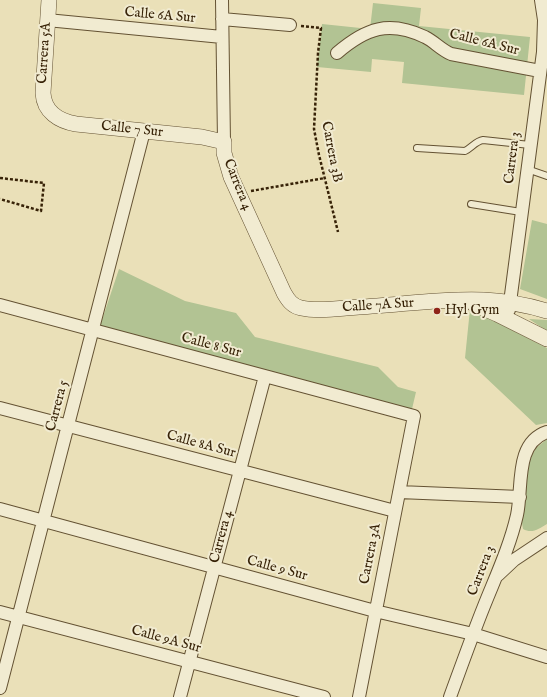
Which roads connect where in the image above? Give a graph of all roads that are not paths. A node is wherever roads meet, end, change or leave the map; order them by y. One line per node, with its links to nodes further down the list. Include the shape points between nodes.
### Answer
1 (48, 0): 5 (street, Carrera 5A)
2 (222, 0): 4 (street, Carrera 4)
3 (541, 0): 9 (street, Carrera 3, via 544,36)
4 (222, 19): 6 (street); 7 (street, Carrera 4)
5 (47, 20): 7 (street, Calle 6A Sur); 10 (street, Carrera 5A, via 43,93)
6 (290, 25)
7 (222, 37): 12 (street, Carrera 4)
8 (338, 53): 9 (street, Calle 6A Sur, via 349,43 370,32 394,27 427,38 442,50 452,54)
9 (540, 71): 13 (street, Carrera 3)
10 (46, 106): 11 (street, Calle 7 Sur, via 50,112 67,122)
11 (144, 131): 12 (street, Calle 7 Sur); 25 (street, Carrera 5)
12 (224, 142): 22 (street, Carrera 4, via 227,164 239,193 284,292 292,305)
13 (530, 145): 14 (lane, via 483,140 465,151); 15 (street, Carrera 3)
14 (416, 148)
15 (527, 169): 16 (lane); 18 (street, Carrera 3)
16 (547, 176)
17 (471, 204): 18 (lane)
18 (521, 212): 20 (street, Carrera 3)
19 (458, 300): 20 (street, Calle 7A Sur); 22 (street, Calle 7A Sur, via 313,310); 24 (street, Calle 7A Sur, via 478,305)
20 (510, 303): 23 (street, Calle 7A Sur); 24 (street, Carrera 3)
21 (0, 305): 25 (street, Calle 8 Sur)
22 (298, 308)
23 (547, 311)
24 (508, 319): 26 (street, Calle 7A Sur)
25 (93, 330): 27 (street, Calle 8 Sur); 30 (street, Carrera 5)
26 (547, 340)
27 (265, 376): 29 (street, Calle 8 Sur); 32 (street, Carrera 4)
28 (0, 408): 30 (street, Calle 8A Sur)
29 (414, 416): 33 (street, Carrera 3A)
30 (68, 426): 32 (street, Calle 8A Sur); 37 (street, Carrera 5)
31 (547, 432): 34 (street, Carrera 3, via 532,441 526,453 522,467)
32 (240, 470): 36 (street, Calle 8A Sur); 39 (street, Carrera 4)
33 (399, 492): 34 (street); 36 (street, Carrera 3A)
34 (520, 497): 40 (street, Carrera 3, via 514,529)
35 (0, 509): 37 (street, Calle 9 Sur)
36 (395, 511): 41 (street, Carrera 3A)
37 (43, 521): 39 (street, Calle 9 Sur); 43 (street, Carrera 5)
38 (547, 538): 40 (street, via 514,560)
39 (214, 567): 41 (street, Calle 9 Sur); 46 (street, Carrera 4)
40 (496, 577): 44 (street, Carrera 3)
41 (376, 611): 44 (street, Calle 9 Sur); 50 (street, Carrera 3A)
42 (0, 612): 43 (street, Calle 9A Sur)
43 (18, 617): 46 (street, Calle 9A Sur); 47 (street, Carrera 5)
44 (473, 634): 45 (street, Calle 9 Sur); 51 (street, Carrera 3)
45 (547, 657)
46 (189, 662): 48 (street, Carrera 4); 49 (street, Calle 9A Sur)
47 (0, 688)
48 (180, 697)
49 (324, 697)
50 (359, 697)
51 (450, 697)

